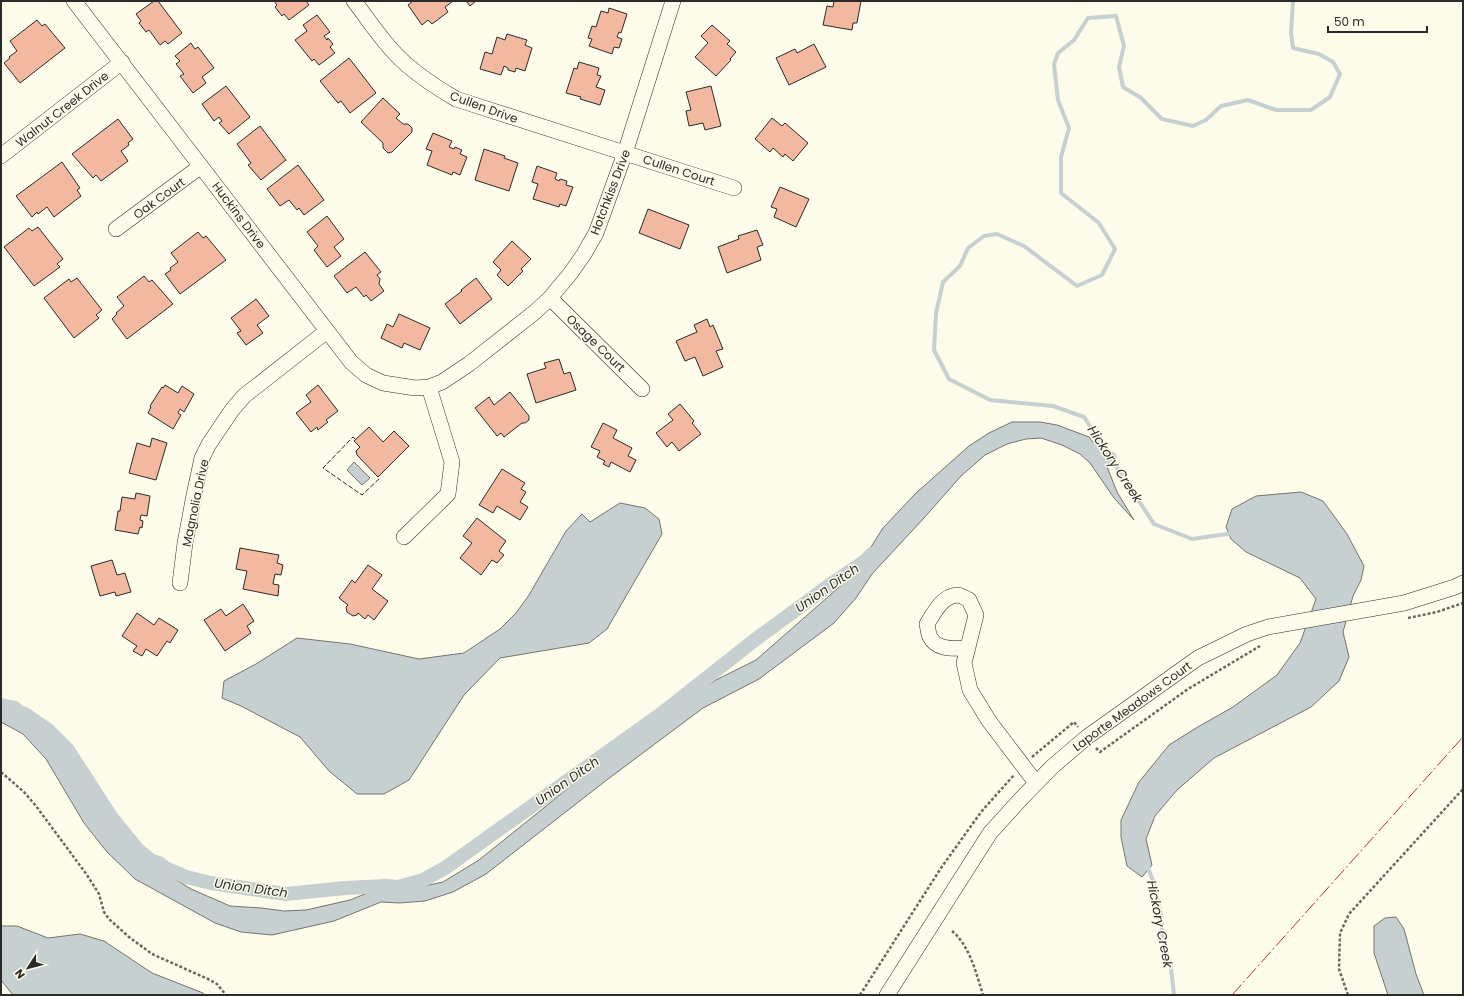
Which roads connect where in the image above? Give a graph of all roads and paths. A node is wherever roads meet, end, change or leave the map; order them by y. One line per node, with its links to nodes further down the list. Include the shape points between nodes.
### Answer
1 (74, 1): 4 (street, Huckins Drive)
2 (354, 1): 5 (street, Cullen Drive, via 388,46 407,65 456,99)
3 (673, 1): 5 (street, Hotchkiss Drive)
4 (122, 62): 6 (street, Walnut Creek Drive); 7 (street, Huckins Drive)
5 (625, 153): 8 (street, Cullen Court); 10 (street, Hotchkiss Drive, via 596,233 570,274)
6 (1, 156)
7 (201, 166): 9 (street, Oak Court); 11 (street, Huckins Drive)
8 (734, 188)
9 (116, 229)
10 (550, 298): 12 (street, Hotchkiss Drive, via 525,321 469,364); 13 (street, Osage Court)
11 (327, 331): 12 (street, Huckins Drive, via 351,362 375,380 396,386); 15 (street, Magnolia Drive, via 244,396 221,425 202,458 185,543)
12 (429, 388): 14 (street, via 452,462 448,494)
13 (642, 389)
14 (404, 537)
15 (180, 583)
16 (1463, 583): 19 (street, Laporte Meadows Court, via 1404,603 1268,627 1247,634 1198,658 1087,737)
17 (968, 648): 19 (street, via 964,663 970,690 989,721)
18 (1, 772): 22 (path, via 36,806 99,894 104,912 109,919 152,954 208,979 217,984)
19 (1036, 783): 23 (street, Laporte Meadows Court, via 990,833)
20 (1463, 789): 25 (path, via 1349,914 1340,933 1339,969)
21 (952, 930): 24 (path, via 965,947)
22 (226, 995)
23 (887, 995)
24 (983, 995)
25 (1348, 995)

